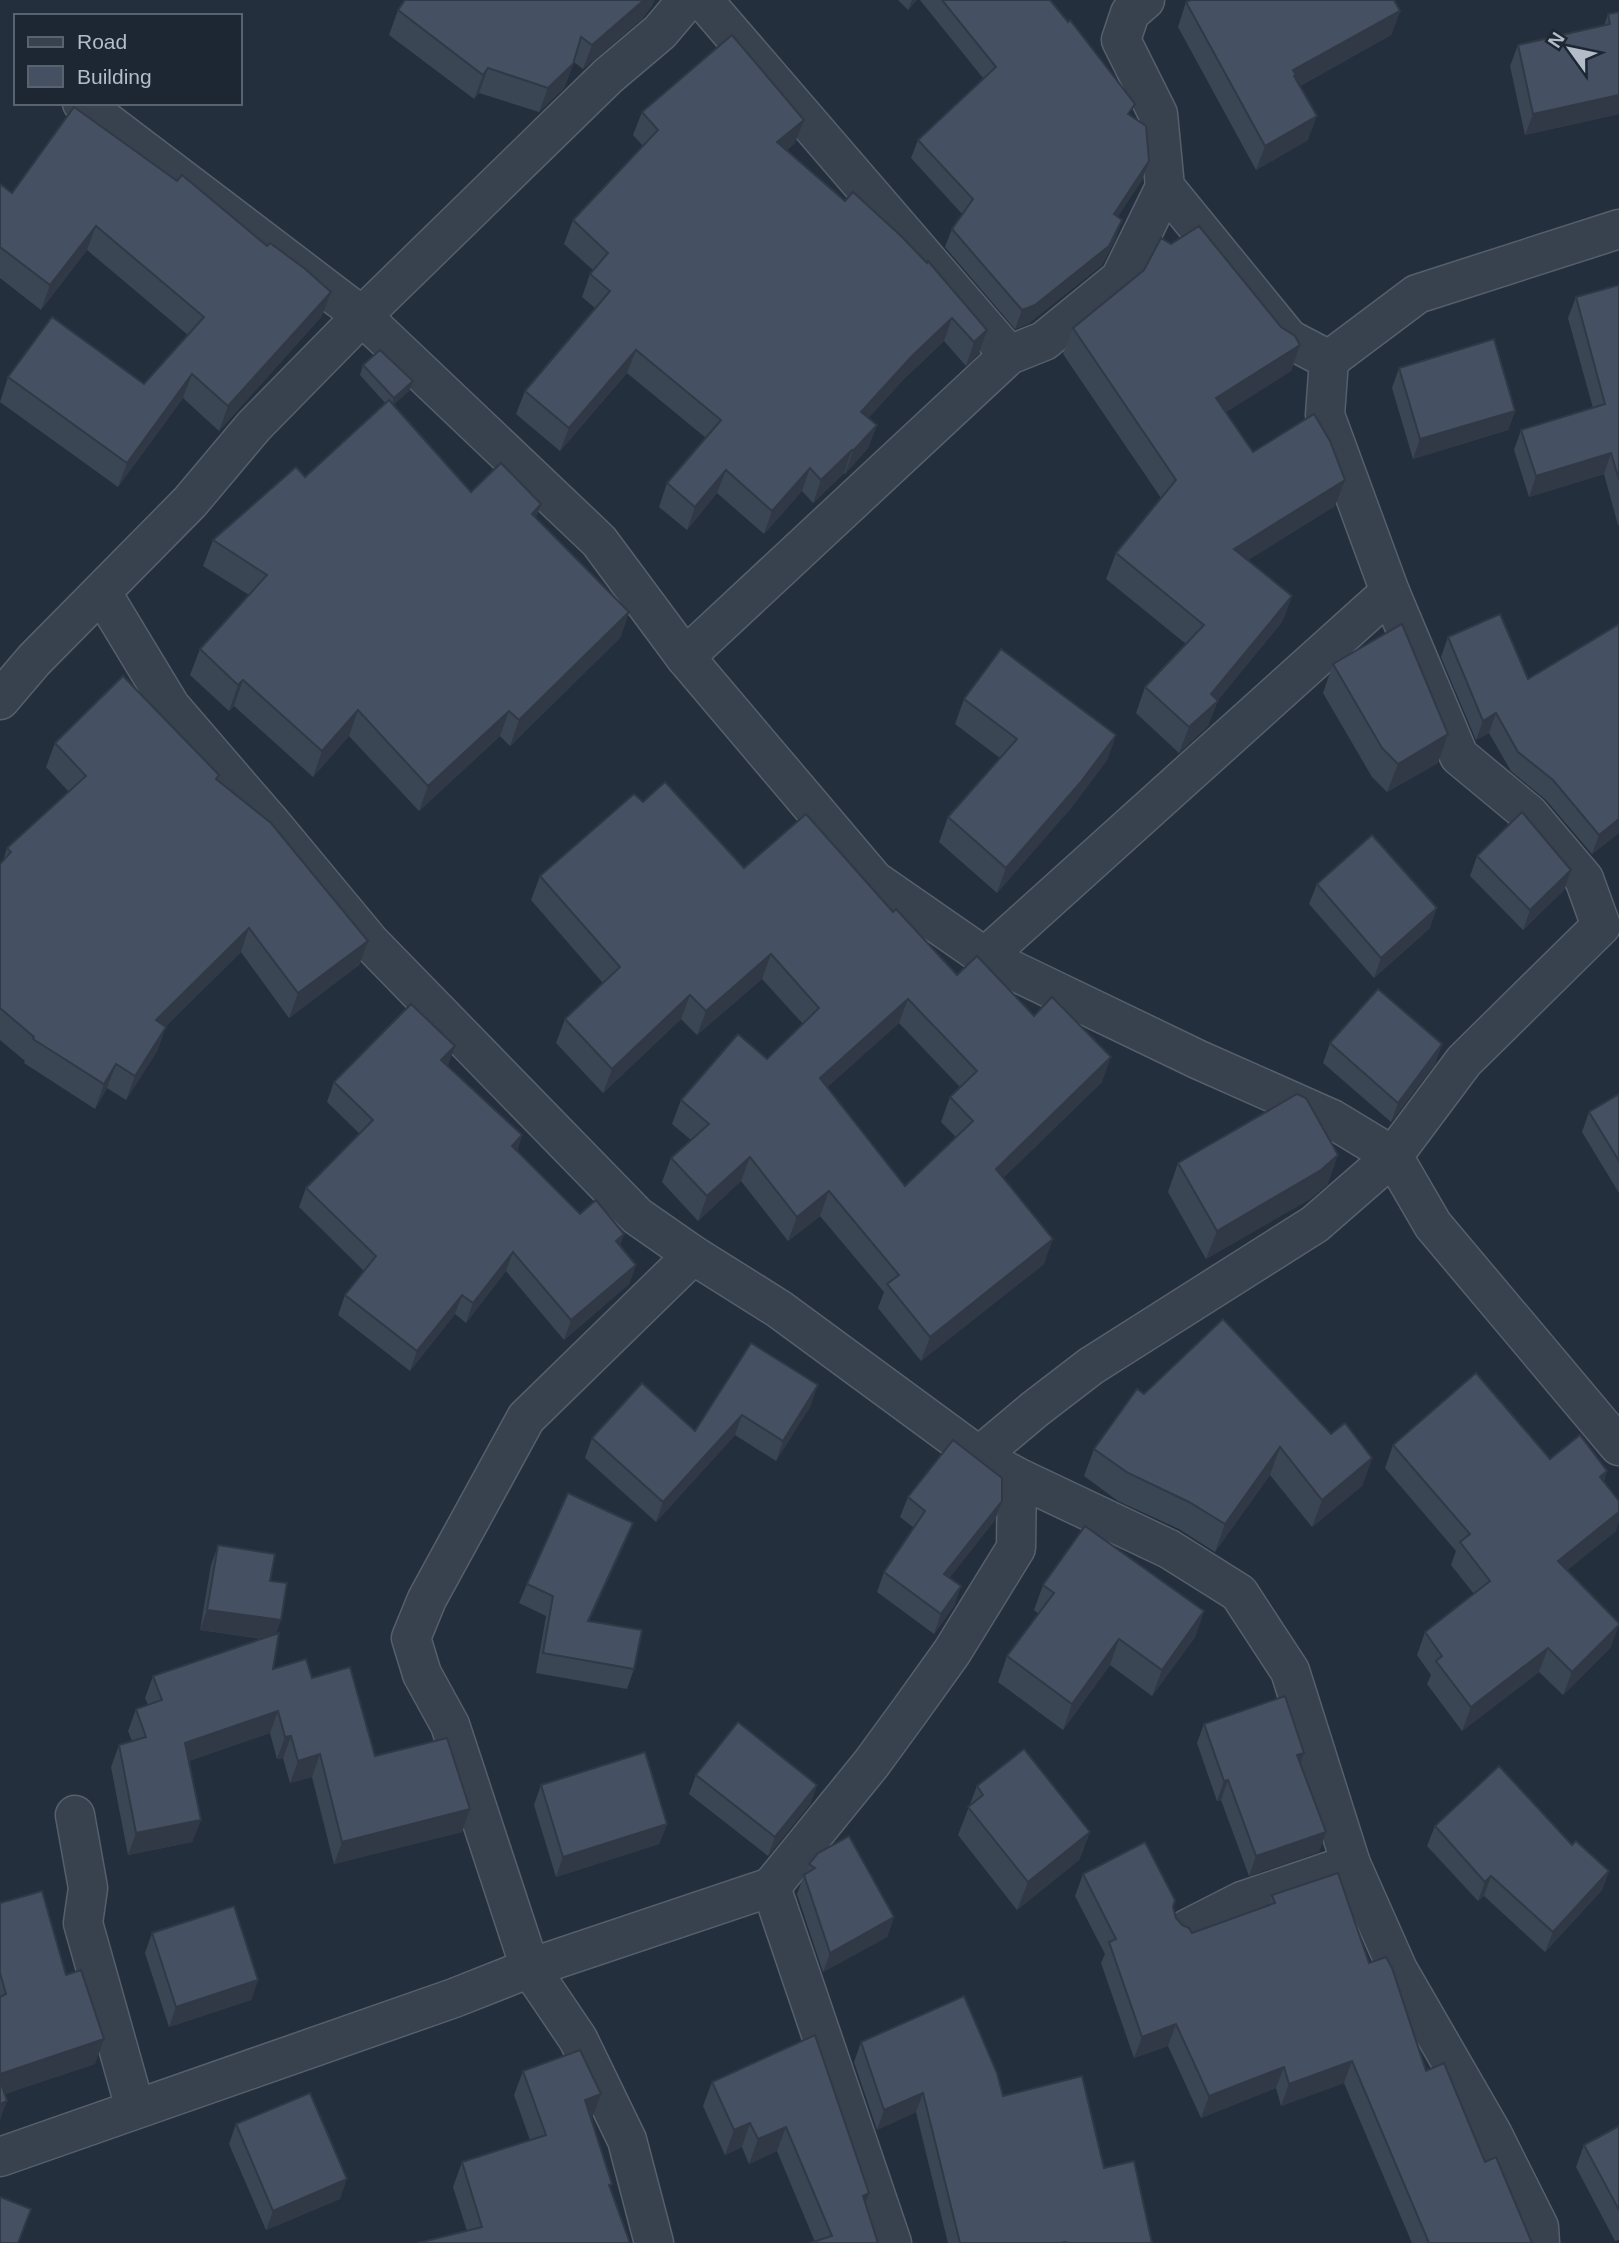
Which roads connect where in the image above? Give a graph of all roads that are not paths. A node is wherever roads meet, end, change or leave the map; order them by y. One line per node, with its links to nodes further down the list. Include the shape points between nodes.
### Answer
1 (687, 0): 7 (street, via 660,32 608,76)
2 (704, 0): 8 (street)
3 (1145, 0): 5 (street, via 1130,13 1121,40 1158,114)
4 (85, 105): 7 (street)
5 (1165, 187): 8 (street, via 1120,279 1044,341); 9 (street, via 1289,339)
6 (1619, 229): 9 (street, via 1417,294)
7 (362, 316): 11 (street); 12 (street, via 599,541)
8 (1009, 355): 12 (street)
9 (1329, 360): 10 (street, via 1325,415)
10 (1390, 592): 14 (street); 15 (street, via 1458,757 1529,814 1584,879 1601,926 1464,1061)
11 (102, 593): 13 (street); 16 (street, via 171,707 370,942 637,1216)
12 (685, 657): 14 (street, via 874,880)
13 (0, 700)
14 (985, 957): 15 (street, via 1332,1119)
15 (1393, 1156): 17 (street, via 1433,1225); 18 (street, via 1315,1224 1091,1366)
16 (693, 1255): 18 (street, via 779,1309); 24 (street, via 526,1418 427,1599 411,1638 422,1674 450,1726)
17 (1619, 1446)
18 (979, 1456): 19 (street)
19 (1017, 1477): 21 (street, via 1169,1549 1239,1593 1290,1671); 22 (street, via 1016,1548 924,1692)
20 (75, 1815): 25 (street, via 88,1888 83,1923)
21 (1351, 1864): 23 (street, via 1242,1901); 29 (street, via 1398,1970 1492,2133 1539,2227)
22 (771, 1887): 24 (street); 28 (street)
23 (1187, 1929)
24 (530, 1968): 25 (street); 27 (street, via 579,2039 627,2140)
25 (135, 2108): 26 (street)
26 (0, 2157)
27 (654, 2243)
28 (892, 2243)
29 (1540, 2243)

